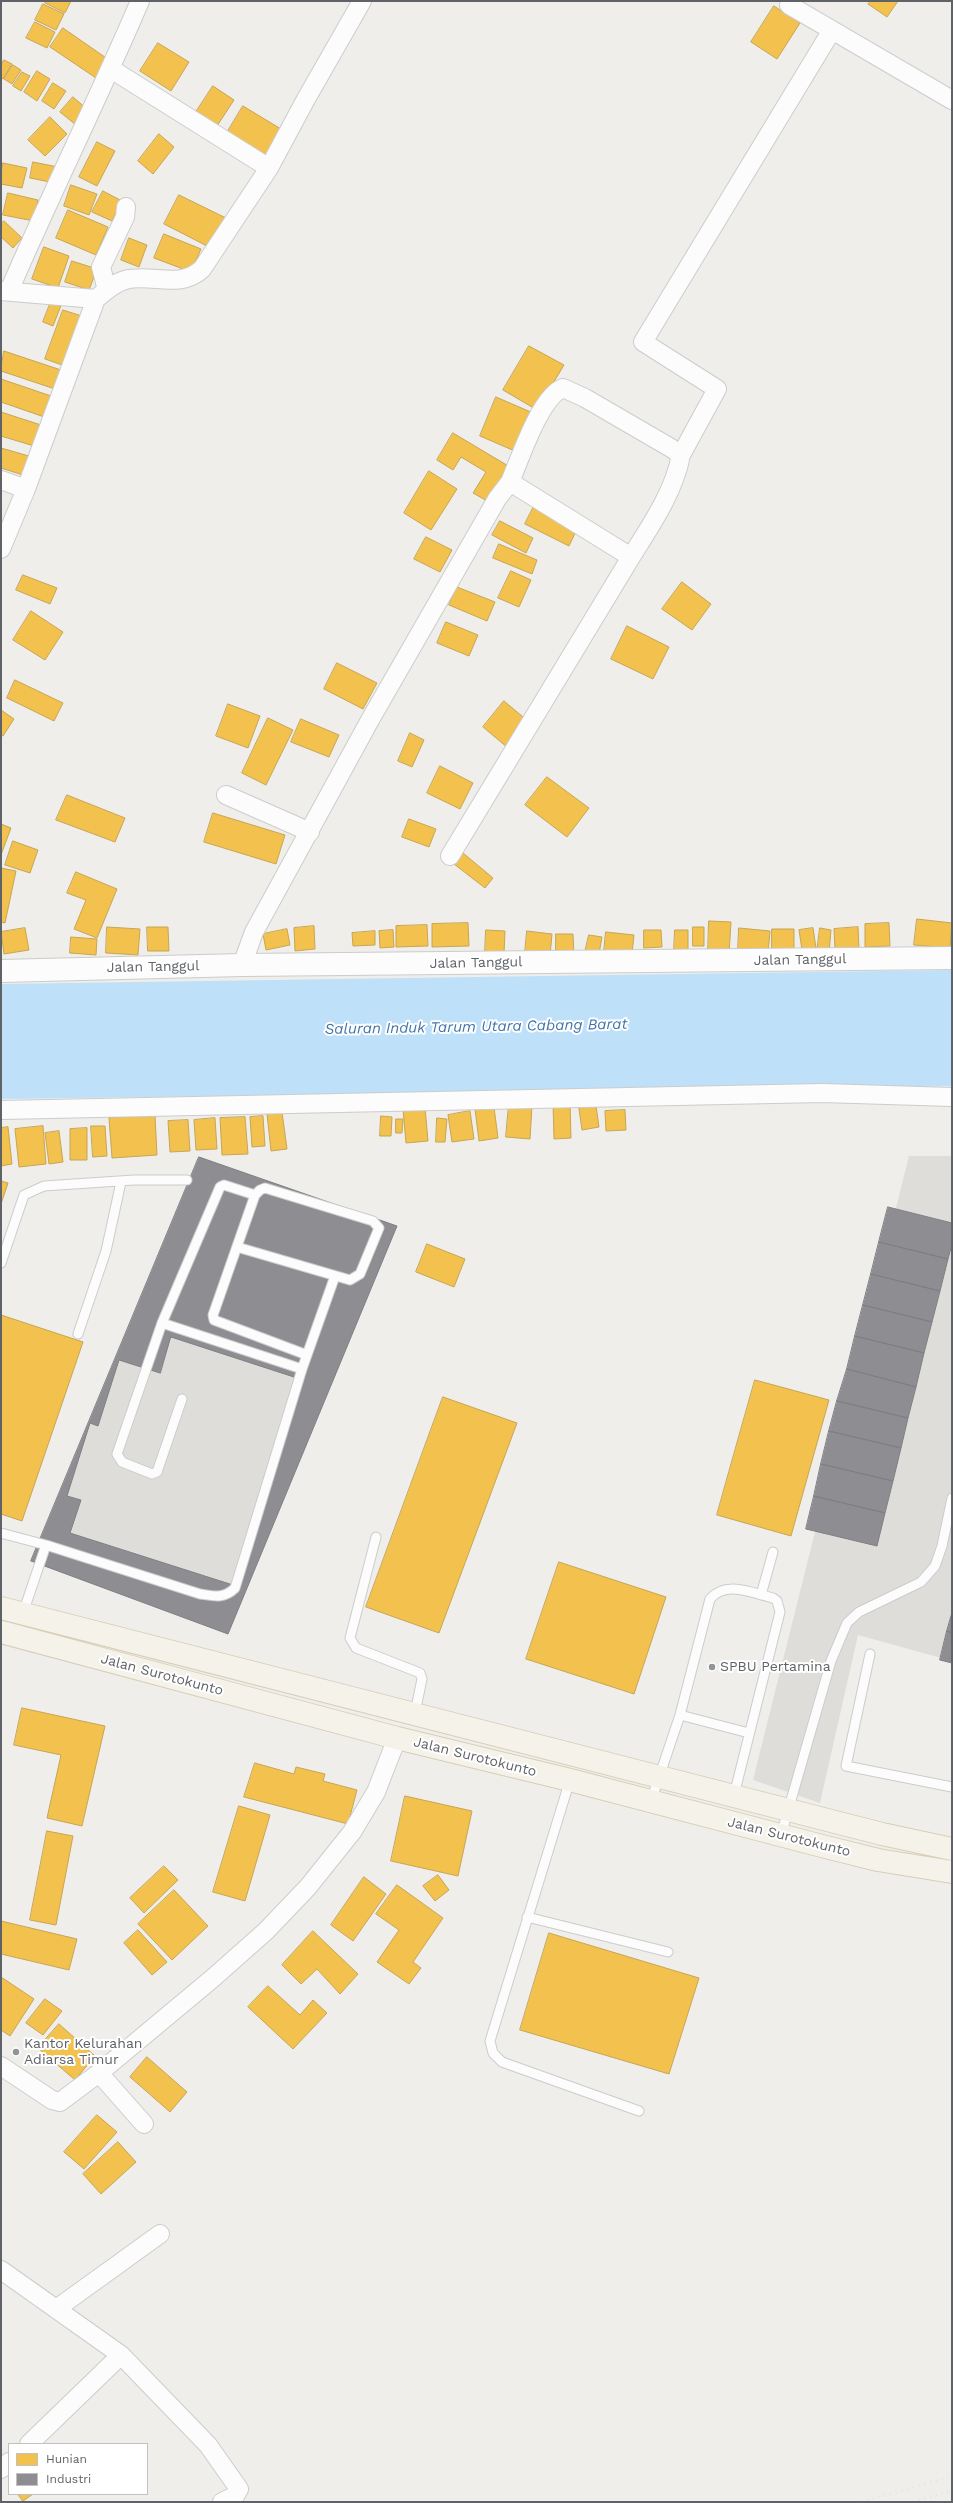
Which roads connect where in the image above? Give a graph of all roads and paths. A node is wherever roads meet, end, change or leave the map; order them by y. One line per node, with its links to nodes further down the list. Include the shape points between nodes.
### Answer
1 (140, 1): 5 (street)
2 (362, 1): 7 (street)
3 (789, 5): 4 (street)
4 (832, 30): 6 (street); 11 (street, via 643,342 718,389)
5 (110, 69): 7 (street); 9 (street)
6 (952, 100)
7 (269, 168): 10 (street, via 215,252 196,274 190,278 173,280 135,278 123,281)
8 (126, 207): 10 (street, via 125,217 101,267)
9 (5, 291): 10 (street)
10 (101, 295): 14 (street)
11 (681, 454): 13 (street, via 603,407 563,388 555,391 549,398); 16 (street, via 663,505)
12 (1, 480): 14 (street)
13 (510, 482): 16 (street); 18 (street, via 497,499 370,720)
14 (26, 489): 15 (street)
15 (1, 549)
16 (631, 557): 19 (street)
17 (226, 796): 18 (street)
18 (310, 832): 21 (street, via 254,932)
19 (450, 856)
20 (952, 958): 21 (street, Jalan Tanggul)
21 (242, 965): 22 (street, Jalan Tanggul)
22 (1, 971)
23 (952, 1097): 24 (street, via 822,1093)
24 (1, 1110)
25 (187, 1180): 26 (lane)
26 (121, 1182): 29 (lane, via 44,1186 24,1196); 32 (lane, via 106,1251)
27 (255, 1196): 28 (lane); 30 (lane, via 265,1188 375,1222 379,1228 360,1274 350,1280); 31 (lane, via 224,1185 220,1187)
28 (237, 1247): 30 (lane); 33 (lane, via 213,1315 214,1320)
29 (1, 1263)
30 (335, 1276): 33 (lane)
31 (162, 1323): 34 (lane); 35 (lane, via 117,1454 122,1462 152,1474 157,1472)
32 (78, 1334)
33 (307, 1355): 34 (lane)
34 (302, 1369): 39 (lane, via 235,1588 228,1594 220,1597 200,1594)
35 (182, 1399)
36 (952, 1498): 55 (lane, via 935,1566 921,1582 859,1612 847,1623 832,1661)
37 (1, 1533): 39 (lane)
38 (376, 1537): 46 (lane, via 350,1638 356,1648 420,1673 422,1680)
39 (46, 1545): 43 (lane)
40 (772, 1552): 41 (lane)
41 (761, 1595): 47 (lane, via 728,1588 720,1590 710,1599); 48 (lane, via 777,1601 780,1612)
42 (1, 1608): 43 (main road, Jalan Surotokunto)
43 (23, 1614): 46 (main road, Jalan Surotokunto)
44 (1, 1632): 49 (main road, Jalan Surotokunto)
45 (870, 1654): 52 (lane, via 846,1766)
46 (415, 1713): 50 (main road, Jalan Surotokunto)
47 (680, 1715): 48 (lane); 50 (lane)
48 (749, 1734): 53 (lane)
49 (397, 1738): 51 (main road, Jalan Surotokunto); 62 (street, via 376,1792 352,1832 308,1887 266,1931)
50 (659, 1777): 53 (main road, Jalan Surotokunto); 54 (lane)
51 (570, 1780): 54 (main road, Jalan Surotokunto); 59 (lane)
52 (952, 1787)
53 (734, 1795): 55 (main road, Jalan Surotokunto)
54 (651, 1801): 56 (main road, Jalan Surotokunto)
55 (788, 1809): 56 (lane); 57 (main road, Jalan Surotokunto, via 882,1834)
56 (781, 1836): 58 (main road, Jalan Surotokunto, via 878,1860)
57 (952, 1849)
58 (952, 1872)
59 (527, 1917): 60 (lane); 63 (lane, via 490,2040 493,2053 502,2062)
60 (668, 1952)
61 (1, 2066): 62 (street, via 52,2100 60,2102)
62 (99, 2073): 64 (street)
63 (639, 2111)
64 (144, 2124)
65 (160, 2234): 67 (street)
66 (1, 2270): 67 (street)
67 (56, 2309): 68 (street)
68 (121, 2356): 69 (street); 70 (street, via 208,2445 238,2486 238,2493)
69 (29, 2443)
70 (222, 2502)

